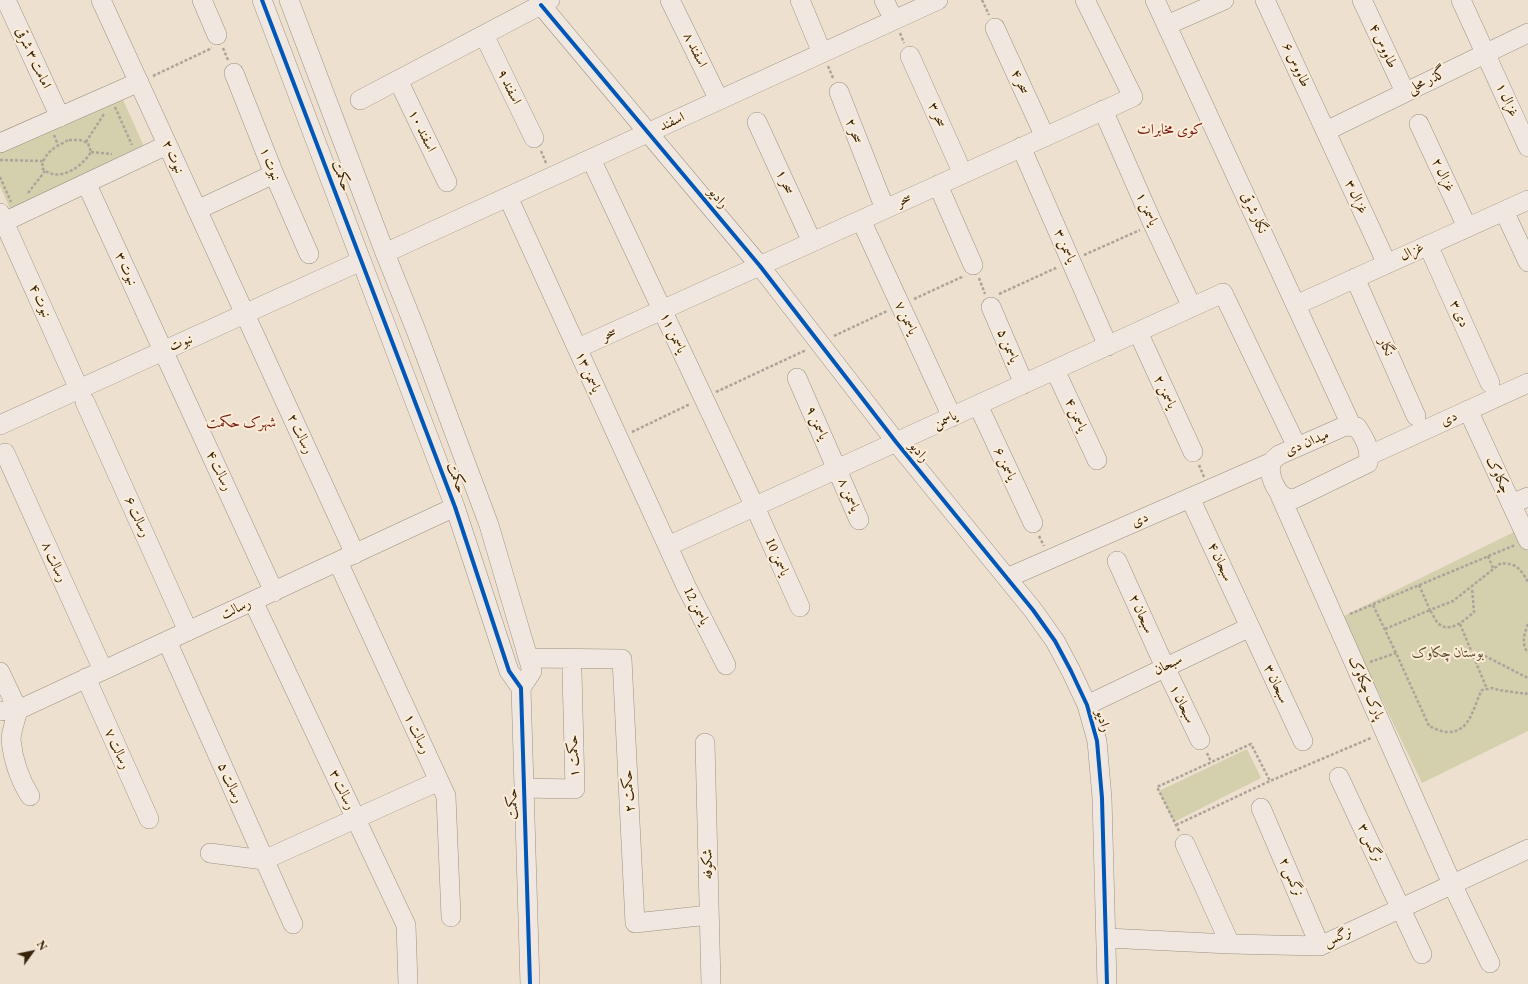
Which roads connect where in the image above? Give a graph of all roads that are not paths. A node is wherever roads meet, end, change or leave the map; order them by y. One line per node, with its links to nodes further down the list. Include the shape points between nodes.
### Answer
1 (6, 0): 36 (street, امامت ۳ شرقی)
2 (101, 0): 29 (street, نبوت ۲)
3 (202, 0): 22 (street)
4 (262, 0): 30 (street, حکمت)
5 (289, 0): 28 (street, حکمت)
6 (670, 0): 34 (street, اسفند ۸)
7 (800, 0): 23 (street)
8 (884, 0): 17 (street)
9 (938, 0): 17 (street, اسفند)
10 (1085, 0): 35 (street, سحر, via 1132,97)
11 (1155, 0): 18 (street, نگار شرقی)
12 (1221, 0): 18 (street)
13 (1266, 0): 39 (street, طاووس ۶)
14 (1362, 0): 32 (street, طاووس ۴)
15 (1461, 0): 24 (street, غزال ۱)
16 (546, 2): 21 (street); 40 (street, رادیو)
17 (894, 20): 23 (street, اسفند)
18 (1167, 25): 71 (street, نگار شرقی)
19 (994, 28): 41 (street, سحر ۴)
20 (1528, 33): 24 (street, گذر محلی)
21 (484, 35): 27 (street); 42 (street, اسفند ۹)
22 (219, 40)
23 (822, 53): 34 (street, اسفند)
24 (1486, 53): 32 (street, گذر محلی); 46 (street, غزال ۱)
25 (910, 56): 49 (street, سحر ۳)
26 (234, 73): 48 (street, نبوت ۱)
27 (398, 80): 33 (street); 50 (street, اسفند ۱۰)
28 (320, 81): 30 (street); 63 (street, حکمت)
29 (139, 82): 36 (street); 44 (street, نبوت ۲)
30 (294, 85): 65 (street, حکمت)
31 (839, 92): 55 (street, سحر ۲)
32 (1405, 92): 39 (street, گذر محلی)
33 (360, 100)
34 (719, 100): 40 (street, اسفند)
35 (1103, 110): 41 (street, سحر); 73 (street, یاسمن ۱)
36 (60, 117): 43 (street)
37 (757, 122): 61 (street, سحر ۱)
38 (1419, 124): 60 (street, غزال ۲)
39 (1326, 131): 67 (street, غزال ۳)
40 (649, 132): 47 (street, اسفند); 68 (street, رادیو)
41 (1045, 137): 45 (street, سحر)
42 (534, 138)
43 (0, 143)
44 (167, 145): 56 (street, نبوت ۲); 58 (street)
45 (1022, 147): 49 (street, سحر); 77 (street, یاسمن ۳)
46 (1528, 147)
47 (591, 159): 53 (street, اسفند); 74 (street, یاسمن ۱۱)
48 (274, 174): 56 (street); 64 (street, نبوت ۱)
49 (963, 174): 51 (street, سحر)
50 (447, 182)
51 (938, 185): 55 (street, سحر); 69 (street)
52 (88, 187): 79 (street, نبوت ۳)
53 (508, 197): 63 (street, اسفند); 78 (street, یاسمن ۱۳)
54 (1528, 200): 57 (street, غزال)
55 (885, 209): 59 (street, سحر)
56 (197, 210): 75 (street, نبوت ۲)
57 (1504, 211): 60 (street, غزال); 66 (street)
58 (2, 218): 85 (street, نبوت ۴)
59 (861, 220): 61 (street, سحر); 89 (street, یاسمن ۷)
60 (1468, 227): 62 (street, غزال)
61 (812, 242): 68 (street, سحر)
62 (1428, 245): 67 (street, غزال); 82 (street, دی ۳)
63 (385, 253): 119 (street, حکمت, via 489,525)
64 (309, 254)
65 (362, 261): 75 (street, نبوت); 104 (street, حکمت)
66 (1528, 262)
67 (1387, 264): 70 (street, غزال)
68 (760, 266): 74 (street, سحر); 92 (street, رادیو)
69 (974, 268)
70 (1356, 278): 71 (street, غزال); 88 (street, نگار)
71 (1296, 305): 91 (street, نگار شرقی)
72 (991, 307): 84 (street, یاسمن ۵)
73 (1192, 307): 76 (street, یاسمن); 93 (street, یاسمن, via 1223,293)
74 (662, 310): 78 (street, سحر); 103 (street, یاسمن ۱۱)
75 (245, 314): 79 (street, نبوت); 109 (street, رسالت ۲)
76 (1138, 332): 77 (street, یاسمن); 94 (street, یاسمن ۲)
77 (1108, 346): 80 (street, یاسمن)
78 (578, 348): 108 (street, یاسمن ۱۳)
79 (164, 351): 85 (street, نبوت); 113 (street, رسالت ۴)
80 (1055, 370): 84 (street, یاسمن); 97 (street, یاسمن ۴)
81 (797, 378): 99 (street, یاسمن ۹)
82 (1490, 383)
83 (1528, 383): 87 (street, دی)
84 (1024, 384): 86 (street, یاسمن)
85 (82, 396): 90 (street, نبوت); 117 (street, رسالت ۶)
86 (978, 405): 89 (street, یاسمن); 106 (street, یاسمن ۶)
87 (1468, 410): 96 (street, دی); 102 (street, چکاوک)
88 (1416, 416)
89 (952, 417): 92 (street, یاسمن)
90 (0, 425)
91 (1352, 427): 93 (street, میدان دی, via 1345,426); 96 (street, via 1357,427 1363,436)
92 (896, 442): 99 (street, یاسمن); 112 (street, رادیو)
93 (1297, 447): 98 (street, میدان دی, via 1279,455)
94 (1193, 452)
95 (5, 453): 122 (street, رسالت ۸)
96 (1370, 454): 100 (street, via 1368,463 1294,499 1286,498)
97 (1096, 460)
98 (1272, 462): 100 (street, میدان دی, via 1271,471); 101 (street, دی)
99 (838, 469): 103 (street, یاسمن); 105 (street, یاسمن ۸)
100 (1279, 493): 143 (street, پارک چکاوک)
101 (1190, 498): 112 (street, دی); 116 (street, سبحان ۴)
102 (1520, 500): 107 (street, چکاوک)
103 (755, 506): 108 (street, یاسمن); 115 (street, یاسمن 10)
104 (455, 508): 109 (street, رسالت); 126 (street, حکمت, via 509,671)
105 (860, 520)
106 (1033, 523)
107 (1525, 541)
108 (668, 546): 120 (street, یاسمن 12)
109 (355, 554): 111 (street, رسالت)
110 (1117, 561): 121 (street, سبحان ۲)
111 (338, 562): 113 (street, رسالت); 133 (street, رسالت ۱)
112 (1007, 578): 127 (street, رادیو, via 1055,641)
113 (274, 592): 114 (street, رسالت)
114 (253, 601): 117 (street, رسالت); 138 (street, رسالت ۳)
115 (800, 607)
116 (1250, 627): 121 (street, سبحان); 130 (street, سبحان ۳)
117 (188, 631): 118 (street, رسالت)
118 (168, 641): 122 (street, رسالت); 142 (street, رسالت ۵)
119 (529, 658): 126 (street, حکمت, via 532,671); 145 (street, حکمت ۲, via 622,659 635,923)
120 (726, 665)
121 (1164, 667): 127 (street, سبحان); 129 (street, سبحان ۱)
122 (103, 670): 125 (street, رسالت)
123 (0, 672): 128 (street)
124 (572, 672): 134 (street, حکمت ۱, via 575,788)
125 (86, 678): 128 (street, رسالت); 137 (street, رسالت ۷)
126 (521, 688): 134 (street, حکمت)
127 (1087, 705): 148 (street, رادیو, via 1097,741 1102,798)
128 (9, 711): 135 (street, via 11,739 17,766)
129 (1200, 740)
130 (1303, 741)
131 (705, 743): 145 (street, شکوفه)
132 (1339, 777): 144 (street, نرگس ۳)
133 (439, 781): 138 (street); 146 (street, رسالت ۱, via 446,796)
134 (524, 788): 154 (street, حکمت)
135 (30, 796)
136 (1261, 808): 150 (street, نرگس ۲)
137 (149, 819)
138 (356, 819): 142 (street); 153 (street, رسالت ۳, via 406,925)
139 (1185, 844): 149 (street)
140 (1528, 849): 143 (street, نرگس)
141 (210, 853): 142 (street)
142 (264, 860): 147 (street, رسالت ۵)
143 (1452, 884): 144 (street, نرگس); 152 (street, پارک چکاوک)
144 (1401, 908): 150 (street, نرگس); 151 (street, نرگس ۳)
145 (709, 915): 155 (street, شکوفه)
146 (451, 917)
147 (292, 924)
148 (1106, 938): 149 (street, نرگس); 156 (street, رادیو)
149 (1230, 944): 150 (street, نرگس)
150 (1320, 946)
151 (1422, 954)
152 (1490, 963)
153 (408, 984)
154 (530, 984)
155 (711, 984)
156 (1108, 984)

